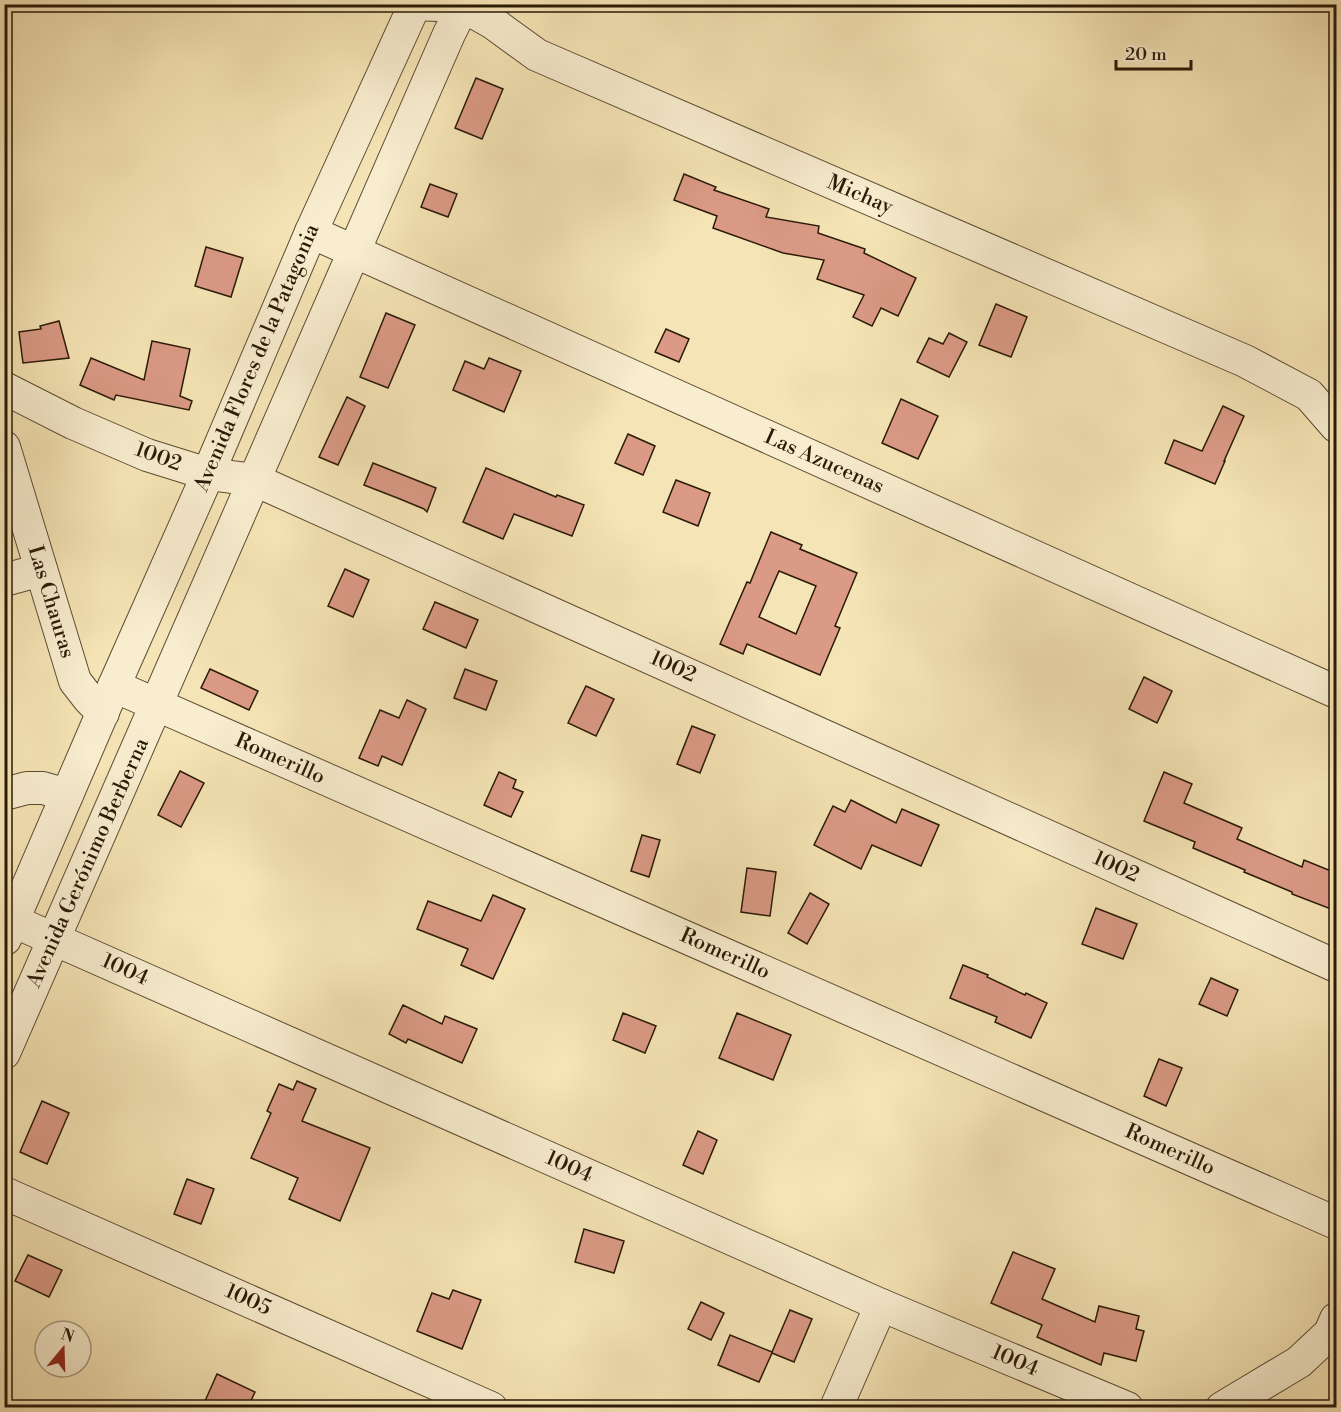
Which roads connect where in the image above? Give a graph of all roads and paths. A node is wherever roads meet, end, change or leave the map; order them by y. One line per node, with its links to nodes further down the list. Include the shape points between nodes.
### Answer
1 (414, 5): 2 (street, Michay); 3 (street, Avenida Flores de la Patagonia)
2 (464, 5): 4 (street); 6 (street, Michay, via 537,55 1245,361 1309,395)
3 (310, 232): 4 (street, Las Azucenas); 8 (street, Avenida Flores de la Patagonia)
4 (355, 252): 9 (street); 12 (street, Las Azucenas)
5 (4, 388): 8 (street, 1002, via 147,455)
6 (1336, 426)
7 (4, 447): 10 (street, Las Chauras)
8 (208, 474): 9 (street, 1002); 13 (street, Avenida Flores de la Patagonia)
9 (255, 480): 14 (street); 19 (street, 1002)
10 (41, 570): 11 (street); 13 (street, Las Chauras, via 75,681 89,699)
11 (4, 580)
12 (1336, 692)
13 (108, 699): 14 (street, Romerillo); 16 (street)
14 (157, 705): 18 (street, Avenida Gerónimo Berberna); 22 (street, Romerillo)
15 (4, 794): 16 (street, via 43,788)
16 (67, 795): 17 (street)
17 (9, 930): 18 (street, 1004)
18 (54, 939): 20 (street, Avenida Gerónimo Berberna); 23 (street, 1004)
19 (1336, 966)
20 (4, 1053)
21 (4, 1192): 25 (street, 1005)
22 (1336, 1223)
23 (881, 1305): 26 (street); 27 (street, 1004)
24 (1336, 1319): 28 (street, via 1330,1333 1299,1362)
25 (491, 1407)
26 (836, 1407)
27 (1127, 1407)
28 (1222, 1407)

